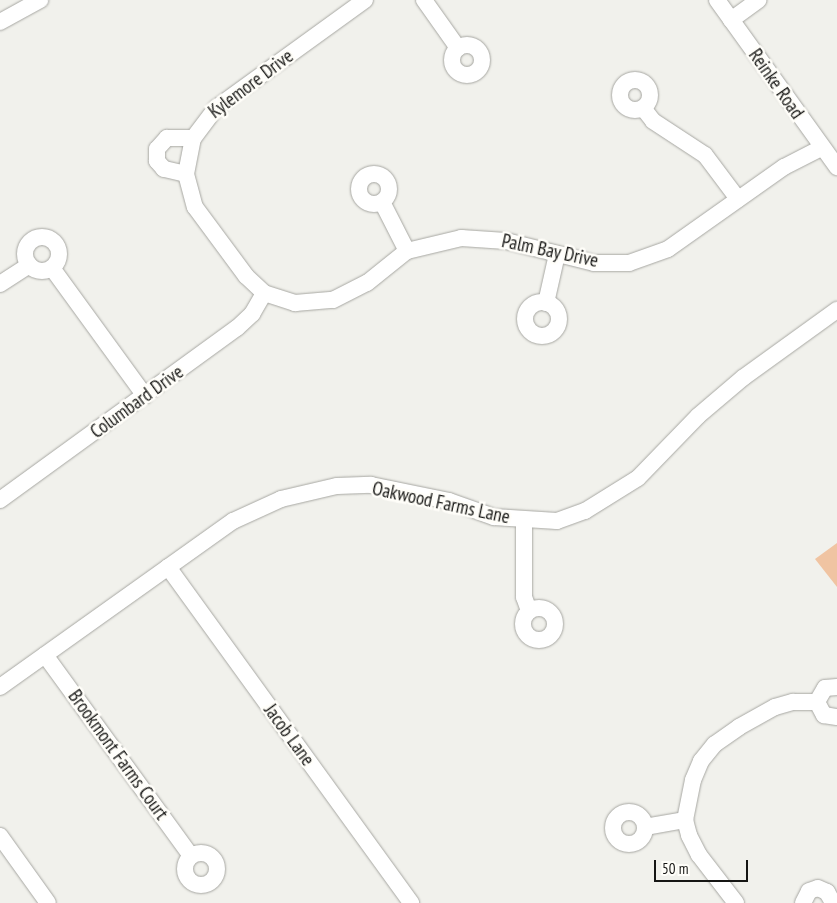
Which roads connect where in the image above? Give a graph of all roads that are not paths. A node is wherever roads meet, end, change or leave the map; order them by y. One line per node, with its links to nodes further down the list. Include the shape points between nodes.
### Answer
1 (40, 0): 7 (street)
2 (365, 0): 10 (street, Kylemore Drive, via 216,108)
3 (424, 0): 8 (street)
4 (717, 0): 6 (street, Reinke Road)
5 (759, 0): 6 (street)
6 (731, 20): 11 (street, Reinke Road)
7 (0, 22)
8 (458, 48)
9 (643, 108): 14 (street, via 653,121 705,155)
10 (192, 138): 13 (street, Kylemore Drive); 13 (street, via 167,138 157,149 157,161 164,169)
11 (828, 149): 12 (street, Reinke Road); 14 (street, Palm Bay Drive, via 784,167)
12 (837, 167)
13 (186, 174): 21 (street, Kylemore Drive, via 195,207 204,221 246,276)
14 (738, 199): 17 (street, Palm Bay Drive, via 668,249 646,259 612,264)
15 (382, 202): 16 (street)
16 (407, 251): 17 (street, Palm Bay Drive, via 445,239 483,237); 21 (street, Palm Bay Drive, via 367,283 333,300 295,303)
17 (557, 254): 22 (street)
18 (29, 265): 19 (street, via 42,271); 19 (street, via 25,254 29,244 44,237 54,242 59,253); 20 (street)
19 (52, 268): 24 (street)
20 (0, 284)
21 (264, 293): 24 (street, Columbard Drive, via 252,314 237,328)
22 (546, 303)
23 (837, 310): 26 (street, Oakwood Farms Lane, via 721,396 638,478 615,495 557,521)
24 (145, 396): 25 (street, Columbard Drive)
25 (0, 500)
26 (524, 520): 27 (street, Oakwood Farms Lane, via 494,517 449,502 371,485 337,486 263,506 233,521); 28 (street, via 524,597)
27 (168, 567): 29 (street, Oakwood Farms Lane); 39 (street, Jacob Lane)
28 (529, 611)
29 (45, 655): 31 (street, Oakwood Farms Lane); 37 (street, Brookmont Farms Court)
30 (837, 686): 32 (street, via 825,688)
31 (0, 687)
32 (817, 702): 33 (street, via 824,715); 34 (street, via 792,702 775,708 715,744 701,761 693,780)
33 (837, 718)
34 (685, 820): 35 (street); 40 (street, via 688,835 699,855)
35 (645, 827)
36 (0, 836): 38 (street)
37 (191, 856)
38 (48, 903)
39 (411, 903)
40 (736, 903)
41 (803, 903): 42 (street, via 809,891 818,888 827,892)
42 (833, 903)

